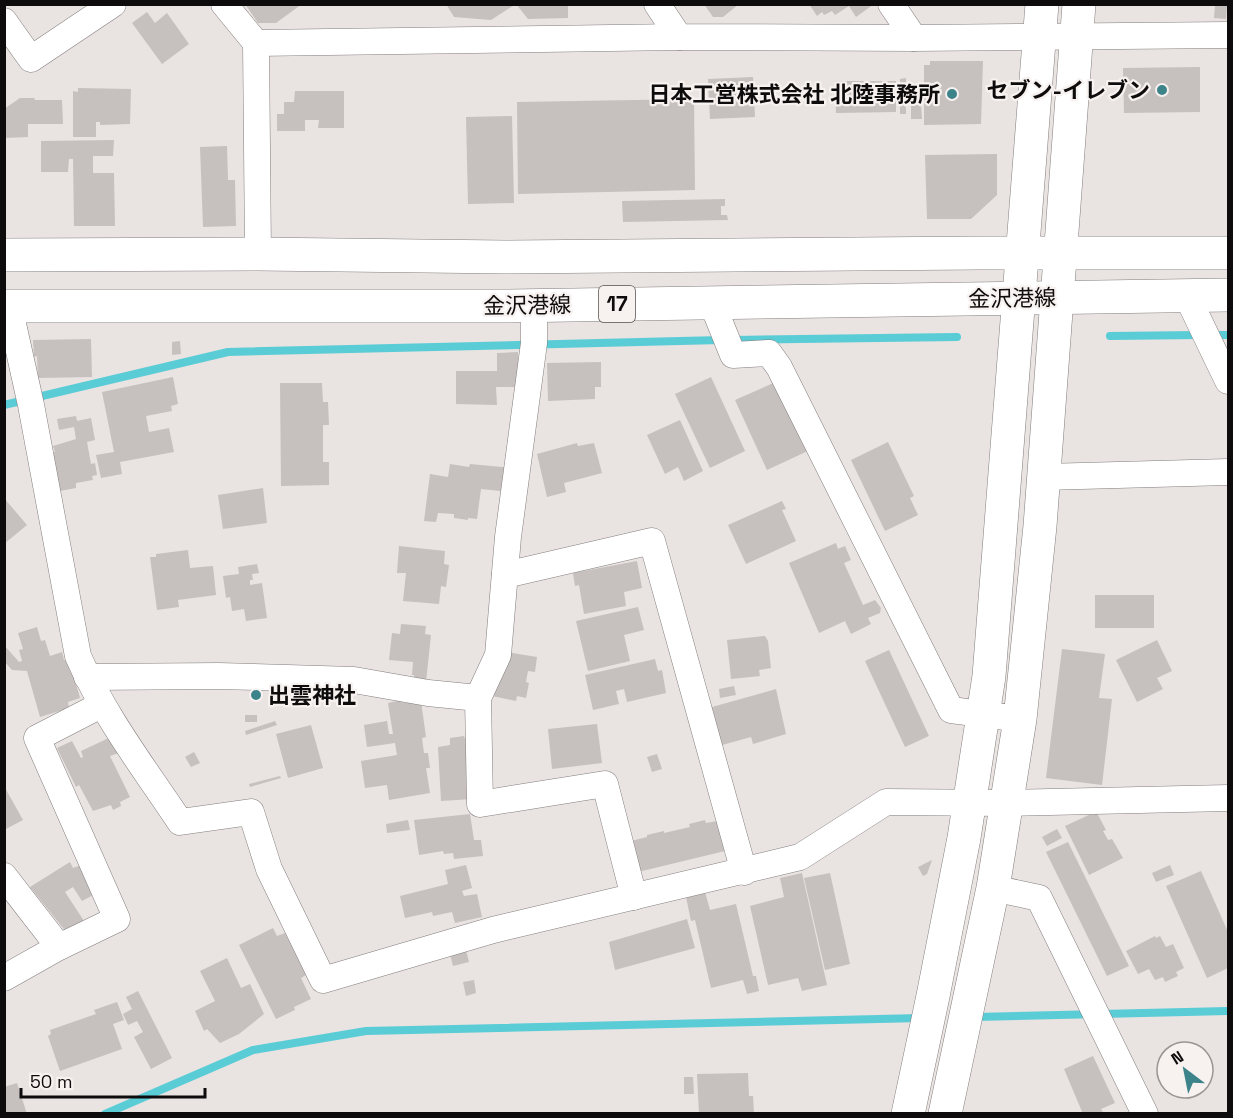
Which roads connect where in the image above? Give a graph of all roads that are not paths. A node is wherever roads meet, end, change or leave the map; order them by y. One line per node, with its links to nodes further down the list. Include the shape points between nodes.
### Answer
1 (112, 4): 7 (street, via 31,59)
2 (224, 4): 13 (street)
3 (657, 4): 9 (street)
4 (891, 4): 12 (street)
5 (1042, 4): 11 (main road)
6 (1079, 4): 10 (main road)
7 (4, 21)
8 (1228, 35): 10 (street)
9 (679, 37): 12 (street); 13 (street)
10 (1077, 37): 11 (street); 15 (main road)
11 (1039, 38): 12 (street); 14 (main road)
12 (914, 39)
13 (256, 43): 17 (street)
14 (1023, 253): 15 (main road, 金沢港線 / 17); 17 (main road, 金沢港線 / 17, via 505,257); 22 (main road)
15 (1060, 253): 16 (main road, 金沢港線 / 17); 21 (main road)
16 (1228, 253)
17 (258, 254): 18 (main road, 金沢港線 / 17)
18 (4, 255)
19 (1228, 295): 20 (main road, 金沢港線 / 17)
20 (1187, 296): 21 (main road, 金沢港線 / 17); 26 (street)
21 (1057, 297): 22 (main road, 金沢港線 / 17); 28 (main road)
22 (1019, 298): 24 (main road, 金沢港線 / 17); 33 (main road)
23 (7, 306): 25 (main road, 金沢港線 / 17); 30 (street, via 29,399 78,656)
24 (721, 327): 25 (main road, 金沢港線 / 17); 33 (street, via 733,355 769,353 779,367 951,710)
25 (534, 331): 29 (street)
26 (1228, 381)
27 (1228, 472): 28 (street)
28 (1044, 477): 34 (main road)
29 (505, 575): 31 (street, via 498,655); 38 (street, via 652,541)
30 (87, 677): 31 (street, via 354,680); 32 (street)
31 (478, 698): 41 (street, via 480,804 605,784)
32 (101, 705): 41 (street, via 180,822 251,812 269,869 323,980 494,930); 42 (street, via 38,738 117,919)
33 (983, 714): 34 (street); 36 (main road)
34 (1020, 719): 37 (main road)
35 (1228, 798): 37 (street)
36 (969, 802): 37 (street); 38 (street, via 886,802 800,857); 44 (main road)
37 (1008, 803): 40 (main road)
38 (744, 872): 41 (street)
39 (4, 876): 42 (street)
40 (993, 888): 45 (main road); 46 (street, via 1039,898)
41 (634, 897)
42 (59, 947): 43 (street)
43 (4, 978)
44 (908, 1113)
45 (945, 1113)
46 (1145, 1113)

